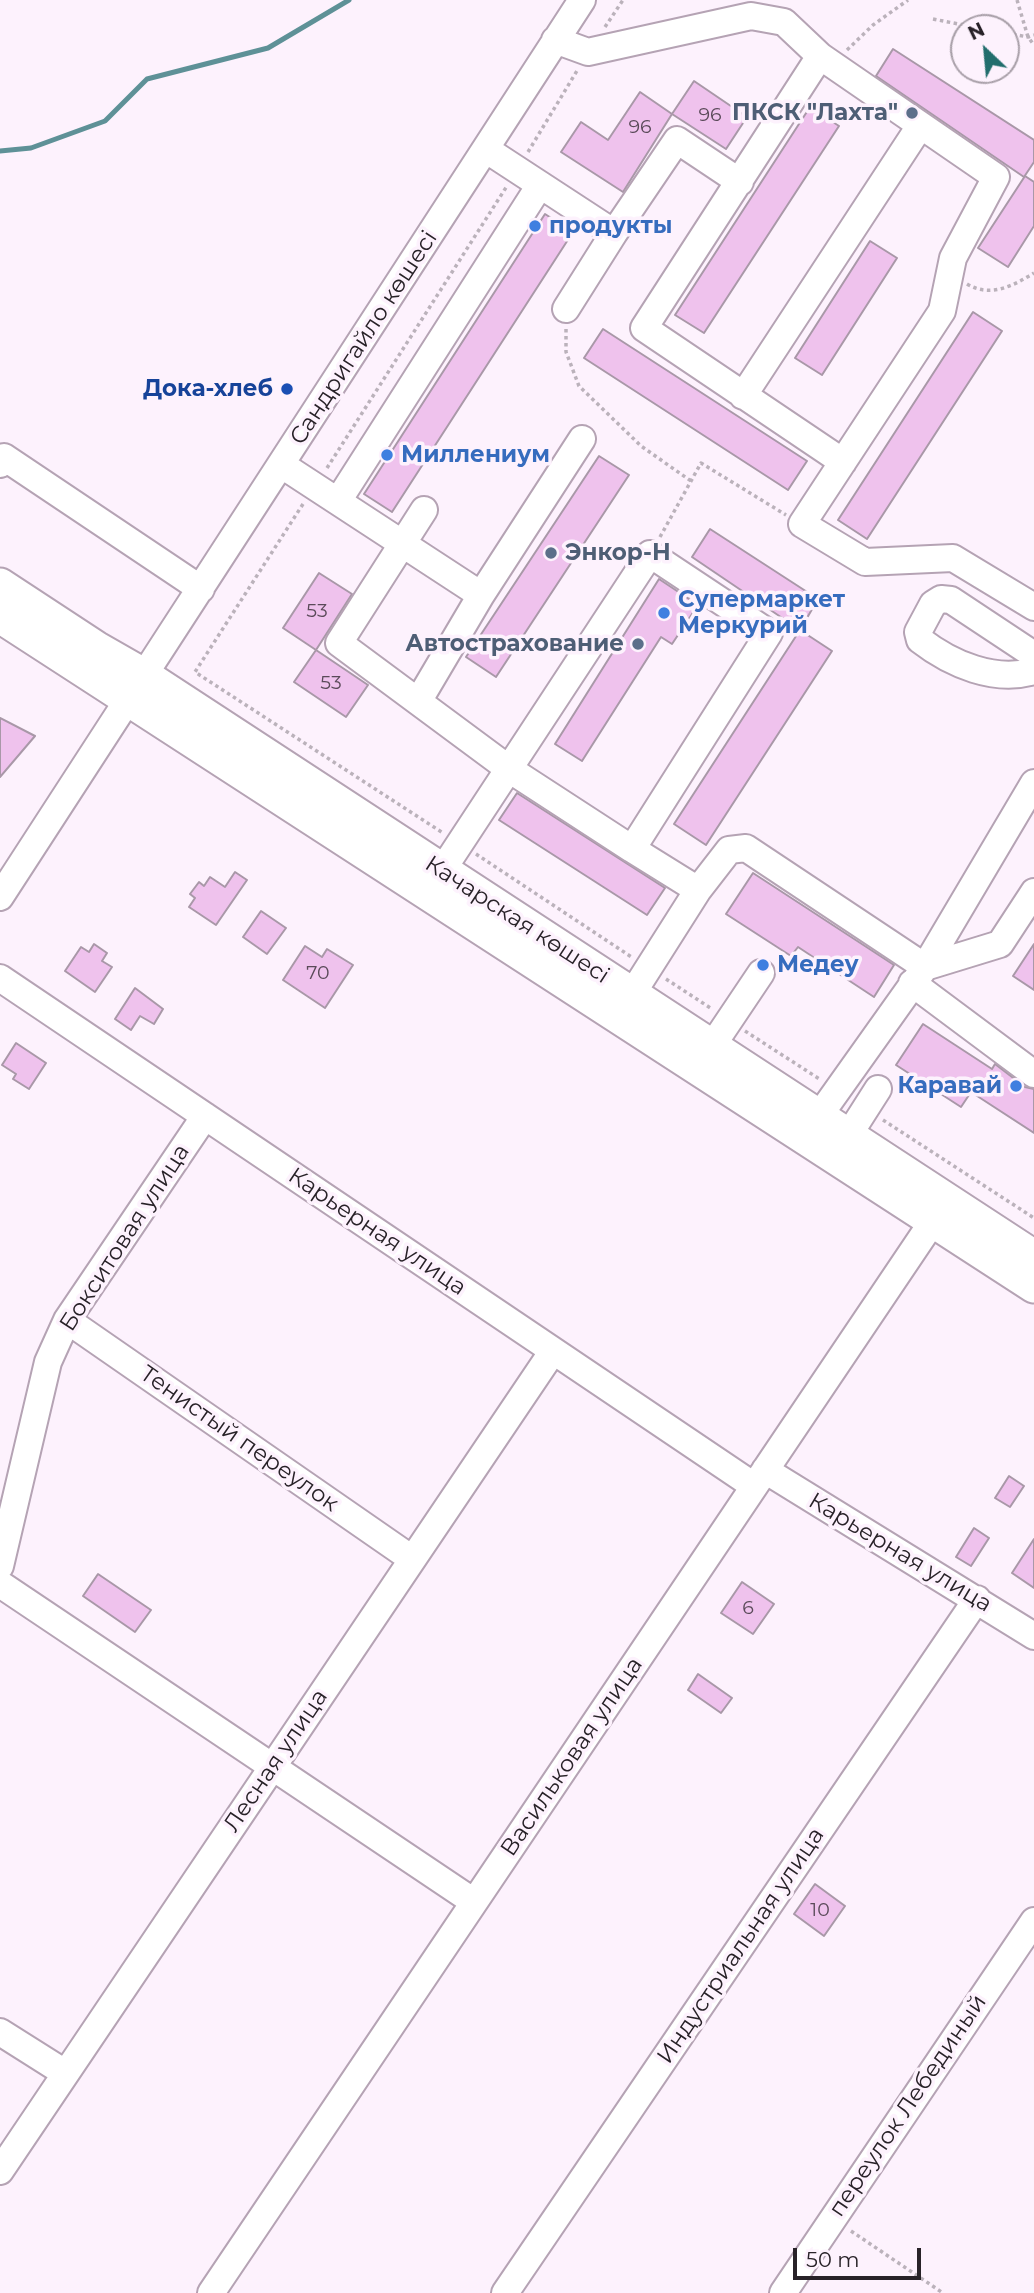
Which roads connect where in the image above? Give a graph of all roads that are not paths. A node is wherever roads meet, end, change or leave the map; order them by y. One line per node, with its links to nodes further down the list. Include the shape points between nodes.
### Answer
1 (582, 0): 2 (street, Сандригайло көшесі)
2 (555, 40): 3 (street, via 588,52 751,16 783,22); 5 (street, Сандригайло көшесі)
3 (826, 60): 4 (street); 6 (street)
4 (920, 125): 10 (street); 12 (street, via 996,177 953,258 942,312)
5 (487, 150): 7 (street); 14 (street, Сандригайло көшесі)
6 (740, 182): 8 (street, via 677,140); 10 (street, via 644,328)
7 (540, 185): 8 (street); 15 (street)
8 (614, 233): 9 (street)
9 (566, 309)
10 (743, 396): 12 (street)
11 (582, 439): 20 (street)
12 (843, 462): 21 (street, via 802,524 865,562 953,558)
13 (0, 464): 19 (street, via 4,457)
14 (282, 465): 15 (street); 19 (street, Сандригайло көшесі)
15 (338, 501): 17 (street)
16 (424, 510): 17 (street)
17 (401, 544): 20 (street); 26 (street, via 340,643)
18 (0, 585): 25 (main road, Качарская көшесі, via 96,648)
19 (201, 589): 25 (street, Сандригайло көшесі)
20 (481, 595): 26 (street)
21 (1034, 607)
22 (0, 616): 25 (main road, Качарская көшесі)
23 (1034, 655): 24 (street, via 951,600 933,604 918,632 920,640 960,666 1006,674)
24 (1034, 671)
25 (137, 687): 29 (main road, Качарская көшесі); 34 (street, Сандригайло көшесі)
26 (419, 700): 27 (street)
27 (509, 769): 30 (street); 30 (street, via 650,554 769,633); 31 (street)
28 (1034, 783): 36 (street)
29 (301, 794): 31 (main road, Качарская көшесі); 39 (main road, Качарская көшесі)
30 (632, 849): 32 (street)
31 (441, 872): 38 (main road, Качарская көшесі)
32 (698, 890): 36 (street, via 729,850 746,848); 38 (street)
33 (1034, 892): 36 (street, via 1000,944)
34 (0, 897)
35 (761, 973): 39 (street)
36 (918, 975): 40 (street); 43 (street)
37 (0, 978): 42 (street, Карьерная улица)
38 (641, 982): 39 (main road, Качарская көшесі)
39 (718, 1049): 43 (main road, Качарская көшесі); 45 (main road, Качарская көшесі)
40 (1034, 1074)
41 (878, 1089): 44 (street)
42 (205, 1116): 48 (street, Бокситовая улица); 49 (street, Карьерная улица)
43 (819, 1116): 44 (main road, Качарская көшесі)
44 (848, 1136): 46 (main road, Качарская көшесі)
45 (933, 1221): 47 (main road, Качарская көшесі); 50 (street, Васильковая улица)
46 (1034, 1257)
47 (1034, 1286)
48 (67, 1320): 51 (street, Тенистый переулок); 52 (street, Бокситовая улица, via 48,1362)
49 (553, 1350): 50 (street, Карьерная улица); 51 (street, Лесная улица)
50 (759, 1478): 54 (street, Карьерная улица); 57 (street, Васильковая улица)
51 (412, 1559): 56 (street, Лесная улица)
52 (0, 1566)
53 (0, 1584): 56 (street)
54 (977, 1599): 55 (street, Карьерная улица); 63 (street, Индустриальная улица)
55 (1034, 1636)
56 (272, 1768): 57 (street); 60 (street, Лесная улица)
57 (474, 1902): 62 (street, Васильковая улица)
58 (1034, 1921): 64 (street, переулок Лебединый)
59 (0, 2032): 60 (street)
60 (65, 2073): 61 (street, Лесная улица)
61 (0, 2171)
62 (211, 2293)
63 (505, 2293)
64 (783, 2293)

